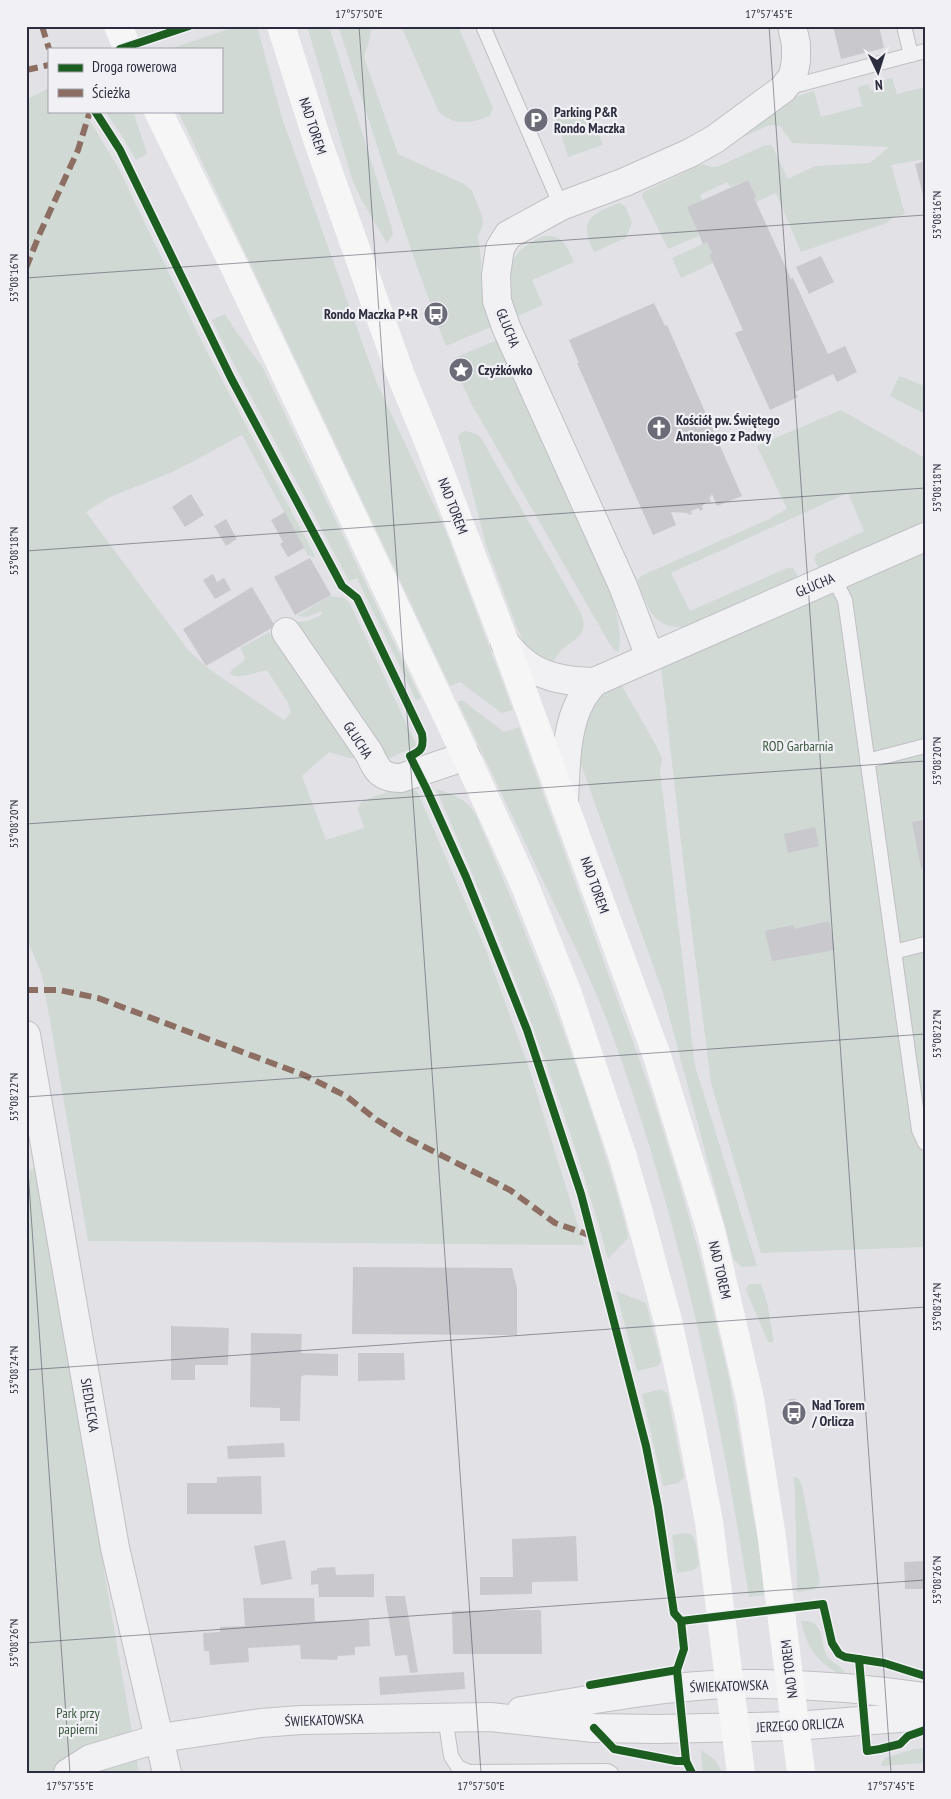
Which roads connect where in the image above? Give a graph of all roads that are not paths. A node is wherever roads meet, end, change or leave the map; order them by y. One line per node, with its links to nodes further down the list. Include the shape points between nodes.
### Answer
1 (118, 26): 6 (main road)
2 (281, 26): 15 (main road, NAD TOREM, via 316,139 400,373)
3 (483, 26): 11 (lane)
4 (792, 26): 9 (street, GŁUCHA, via 796,61 793,76)
5 (904, 26): 8 (lane)
6 (128, 48)
7 (925, 52): 8 (lane)
8 (911, 55): 9 (lane)
9 (783, 89): 11 (street, GŁUCHA, via 715,139 690,153)
10 (158, 112): 19 (main road)
11 (561, 206): 16 (street, GŁUCHA, via 508,235 500,248 496,274 497,302 623,586)
12 (925, 538): 13 (street, GŁUCHA)
13 (833, 577): 16 (street, GŁUCHA); 20 (lane, via 845,600)
14 (286, 632): 19 (street, GŁUCHA, via 381,774 401,778)
15 (505, 643): 17 (street, GŁUCHA, via 522,661 539,672 576,682); 21 (main road, NAD TOREM)
16 (650, 657): 17 (street, GŁUCHA)
17 (594, 682): 21 (street, via 574,716 566,752)
18 (925, 746): 20 (lane)
19 (466, 756): 26 (main road, via 523,882 568,994 640,1214 690,1416 709,1522)
20 (867, 761): 23 (lane)
21 (564, 800): 27 (main road, NAD TOREM, via 657,1056 711,1231 750,1399 772,1531)
22 (925, 944): 23 (lane)
23 (894, 952): 25 (lane, via 919,1130)
24 (26, 1035): 34 (street, SIEDLECKA, via 115,1548)
25 (925, 1143)
26 (730, 1684): 27 (street, ŚWIEKATOWSKA); 31 (street, ŚWIEKATOWSKA, via 591,1699); 33 (main road)
27 (790, 1684): 28 (street); 32 (main road, NAD TOREM)
28 (925, 1697)
29 (925, 1716): 32 (street, JERZEGO ORLICZA)
30 (445, 1717): 31 (street, ŚWIEKATOWSKA); 34 (street, ŚWIEKATOWSKA, via 301,1720); 37 (lane, via 451,1756 458,1767 468,1772)
31 (490, 1717): 33 (street, ŚWIEKATOWSKA, via 594,1728)
32 (795, 1726): 33 (street, JERZEGO ORLICZA); 39 (main road, NAD TOREM)
33 (735, 1727): 38 (main road)
34 (160, 1738): 35 (street, ŚWIEKATOWSKA, via 90,1759); 36 (street, SIEDLECKA)
35 (68, 1773)
36 (168, 1773)
37 (611, 1773)
38 (741, 1773)
39 (801, 1773)

